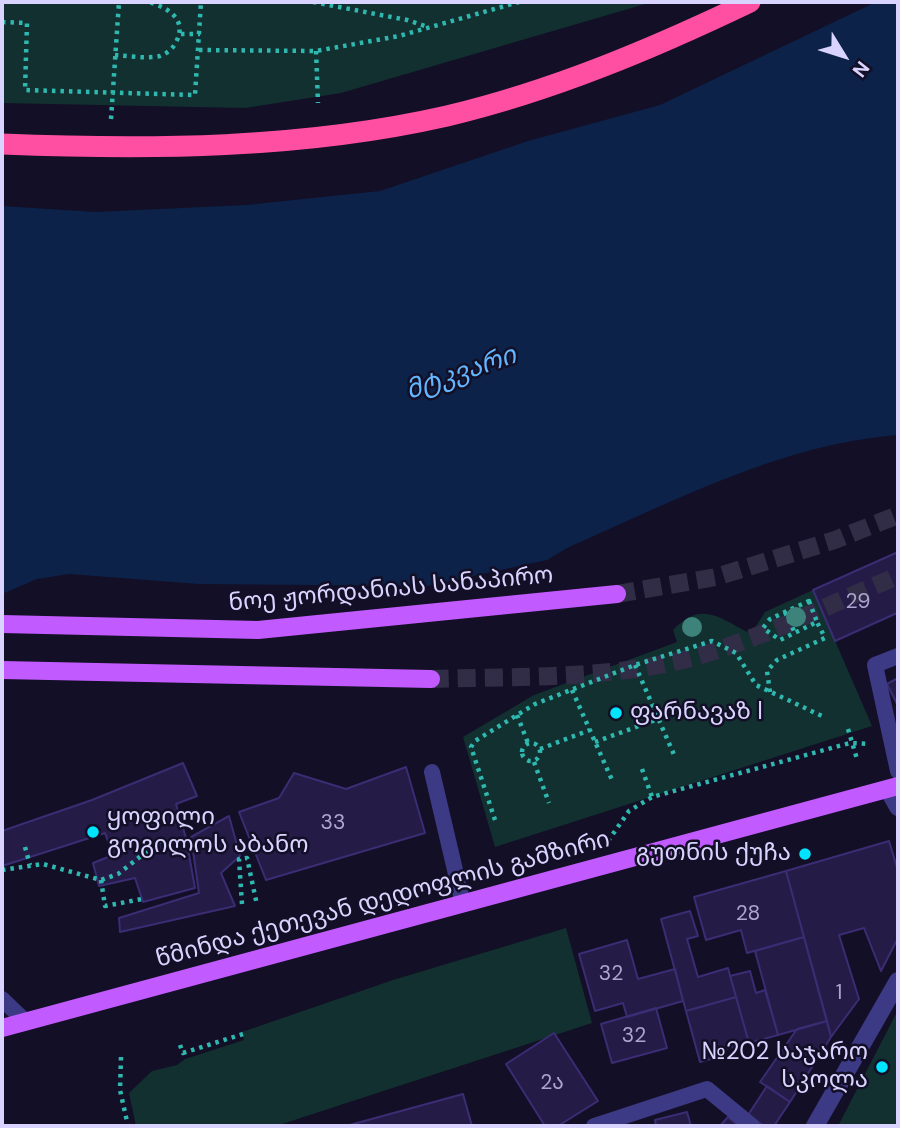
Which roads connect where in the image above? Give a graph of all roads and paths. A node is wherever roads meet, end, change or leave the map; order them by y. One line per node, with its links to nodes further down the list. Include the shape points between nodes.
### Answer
1 (119, 2): 13 (path)
2 (148, 2): 9 (path, via 171,11)
3 (201, 2): 10 (path)
4 (313, 2): 8 (path)
5 (519, 2): 8 (path)
6 (750, 2): 17 (highway, via 596,71 444,116 335,134 221,144 109,148)
7 (2, 22): 14 (path, via 27,23 25,90)
8 (426, 27): 12 (path)
9 (181, 34): 10 (path); 13 (path, via 174,47 162,55)
10 (200, 34): 11 (path)
11 (199, 50): 12 (path); 14 (path, via 195,95)
12 (316, 51): 15 (path)
13 (116, 55): 14 (path)
14 (113, 93): 16 (path)
15 (318, 103)
16 (111, 119)
17 (2, 144)
18 (617, 594): 21 (main road, ნოე ჟორდანიას სანაპირო, via 258,629)
19 (785, 611): 20 (path, via 809,601); 22 (path); 22 (path, via 763,628 780,640)
20 (817, 622): 22 (path); 28 (path, via 825,638 777,660 767,671)
21 (2, 624)
22 (795, 633)
23 (898, 656): 37 (lane, via 875,665)
24 (635, 665): 27 (path); 28 (path, via 712,642 736,653 756,685); 31 (path)
25 (2, 670): 26 (main road)
26 (432, 679)
27 (572, 690): 29 (path); 33 (path)
28 (770, 693): 30 (path)
29 (517, 715): 35 (path); 50 (path, via 471,747)
30 (822, 716)
31 (658, 719): 34 (path); 39 (path)
32 (848, 729): 36 (path)
33 (590, 730): 34 (path); 38 (path)
34 (595, 742): 45 (path)
35 (528, 743): 38 (path); 41 (path, via 523,757)
36 (850, 743): 37 (path); 40 (path); 47 (path)
37 (892, 745): 43 (lane)
38 (540, 749): 41 (path)
39 (675, 757)
40 (857, 758)
41 (534, 762): 48 (path)
42 (642, 769): 47 (path)
43 (898, 771)
44 (432, 772): 59 (lane)
45 (612, 780)
46 (893, 788): 49 (street); 55 (main road, წმინდა ქეთევან დედოფლის გამზირი)
47 (652, 797): 55 (path, via 629,811)
48 (549, 803)
49 (898, 807)
50 (495, 820)
51 (160, 841): 56 (path, via 118,874)
52 (24, 847): 53 (path)
53 (30, 865): 54 (path); 56 (path, via 69,869)
54 (2, 870)
55 (588, 870): 59 (main road, წმინდა ქეთევან დედოფლის გამზირი)
56 (101, 880): 57 (path, via 105,906)
57 (142, 899)
58 (242, 904): 60 (path, via 239,859 247,858)
59 (463, 904): 63 (main road, წმინდა ქეთევან დედოფლის გამზირი)
60 (257, 905)
61 (898, 981): 71 (street)
62 (2, 999): 63 (lane)
63 (26, 1022): 64 (main road, წმინდა ქეთევან დედოფლის გამზირი)
64 (2, 1028)
65 (243, 1034): 66 (path, via 183,1054)
66 (180, 1045)
67 (121, 1057): 68 (path, via 120,1090)
68 (128, 1126)
69 (594, 1126): 70 (lane, via 708,1089)
70 (752, 1126)
71 (816, 1126)

